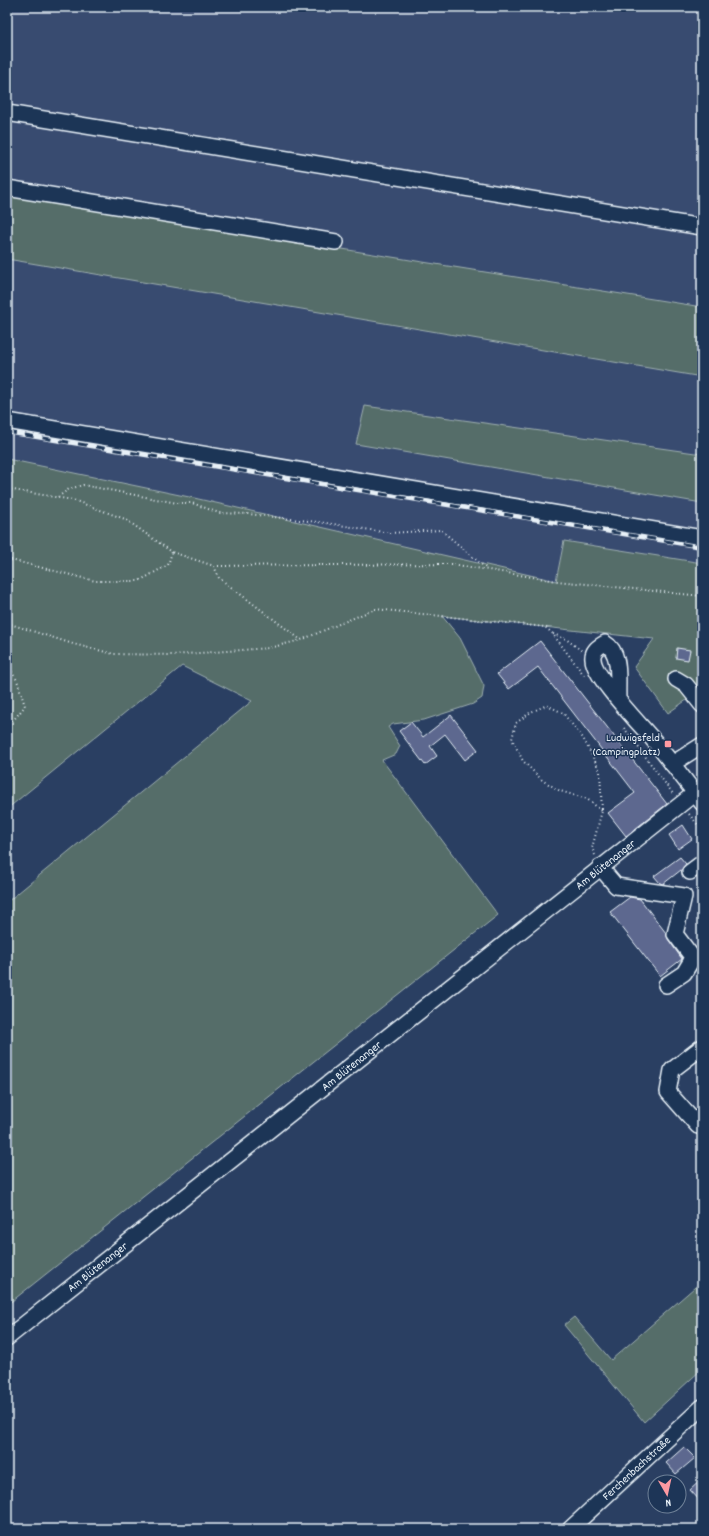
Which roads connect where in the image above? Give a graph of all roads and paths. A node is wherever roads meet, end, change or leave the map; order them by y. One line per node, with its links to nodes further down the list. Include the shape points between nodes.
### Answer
1 (7, 113): 3 (street)
2 (7, 188): 4 (street)
3 (702, 227)
4 (336, 242)
5 (7, 421): 8 (street)
6 (7, 489): 7 (path)
7 (58, 497): 9 (path, via 125,519); 12 (path, via 69,489 83,485 177,503 192,503 219,513 326,523 390,533 441,530)
8 (702, 538)
9 (172, 552): 10 (path, via 168,565 139,581 95,581); 11 (path)
10 (7, 559)
11 (214, 566): 12 (path, via 451,564); 15 (path, via 219,578)
12 (488, 570): 13 (path, via 557,581)
13 (702, 596)
14 (7, 623): 15 (path, via 114,654 206,654 269,648)
15 (301, 640): 16 (path, via 375,609 545,627 566,639)
16 (593, 660): 19 (street, via 600,676); 19 (street, via 598,647 605,643 612,647 616,655)
17 (7, 665): 21 (path, via 17,680 24,706)
18 (676, 679): 20 (street, via 686,686)
19 (618, 698): 23 (street)
20 (702, 705)
21 (7, 728)
22 (702, 745): 23 (street)
23 (672, 764): 24 (street)
24 (698, 798): 25 (street, Am Blütenanger)
25 (680, 803): 27 (path); 28 (street, Am Blütenanger)
26 (602, 811): 26 (path, via 600,771 583,738 563,713 547,706 531,712 516,723 512,740 523,761 542,780 560,791 587,799); 28 (path, via 592,848)
27 (702, 830)
28 (600, 867): 29 (street, via 616,886 684,896 675,934 693,958 684,973); 32 (street, Am Blütenanger)
29 (666, 985)
30 (702, 1047): 31 (street, via 672,1070 668,1092 698,1126)
31 (702, 1123)
32 (7, 1338)
33 (702, 1407): 34 (street, Ferchenbachstraße)
34 (570, 1529)

